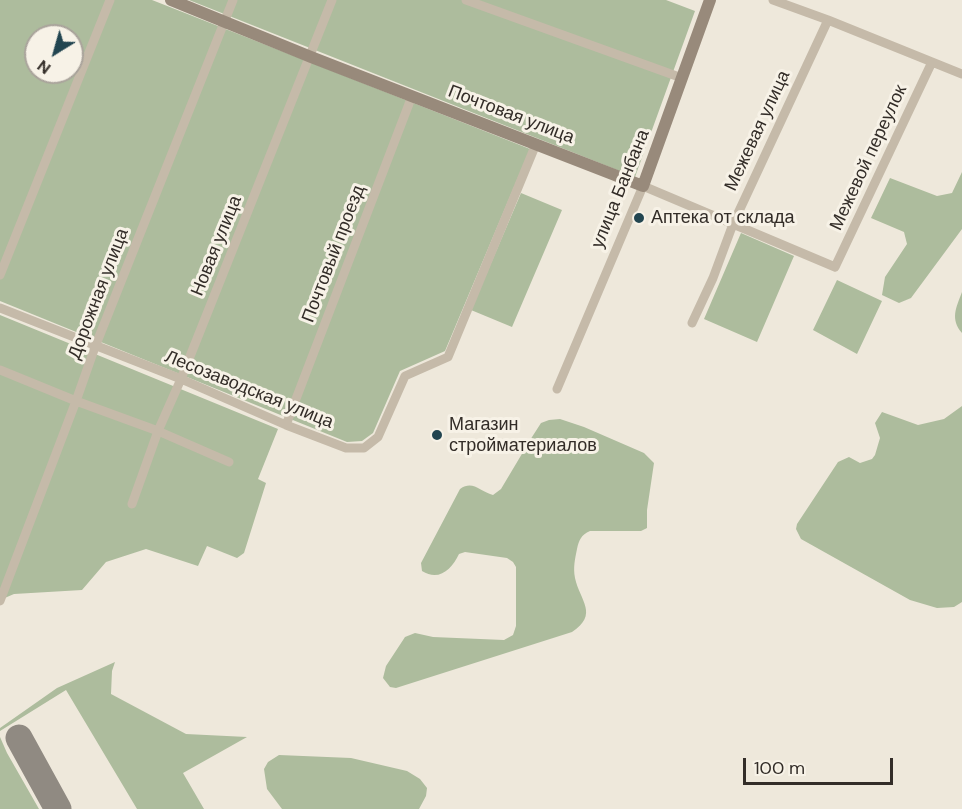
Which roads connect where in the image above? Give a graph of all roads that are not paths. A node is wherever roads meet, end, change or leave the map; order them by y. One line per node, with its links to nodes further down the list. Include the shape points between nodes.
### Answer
1 (110, 0): 19 (street)
2 (171, 0): 9 (street, Почтовая улица)
3 (233, 0): 9 (street, Дорожная улица)
4 (332, 0): 10 (street, Новая улица)
5 (466, 0): 13 (street)
6 (710, 0): 13 (street, улица Банбана)
7 (772, 0): 8 (street)
8 (828, 20): 11 (street); 17 (street, Межевая улица)
9 (225, 21): 10 (street, Почтовая улица); 22 (street, Дорожная улица)
10 (311, 57): 14 (street, Почтовая улица); 24 (street, Новая улица)
11 (932, 62): 12 (street); 18 (street, Межевой переулок)
12 (962, 74)
13 (682, 78): 16 (street, улица Банбана)
14 (412, 96): 15 (street, Почтовая улица); 27 (street, Почтовый проезд)
15 (536, 144): 16 (street, Почтовая улица); 27 (street, Лесозаводская улица, via 448,357 405,376 378,437 364,448 346,448)
16 (643, 186): 17 (street, Почтовая улица); 25 (street, улица Банбана)
17 (733, 225): 18 (street, Почтовая улица); 21 (street, Межевая улица)
18 (835, 267)
19 (0, 275)
20 (0, 308): 22 (street, Лесозаводская улица)
21 (692, 323)
22 (95, 347): 24 (street, Лесозаводская улица); 26 (street, Дорожная улица)
23 (0, 370): 26 (street)
24 (181, 379): 27 (street, Лесозаводская улица); 28 (street, Новая улица)
25 (558, 388)
26 (76, 400): 28 (street); 31 (street, Дорожная улица)
27 (286, 425)
28 (158, 431): 29 (street); 30 (street, Новая улица)
29 (229, 462)
30 (132, 504)
31 (0, 601)

